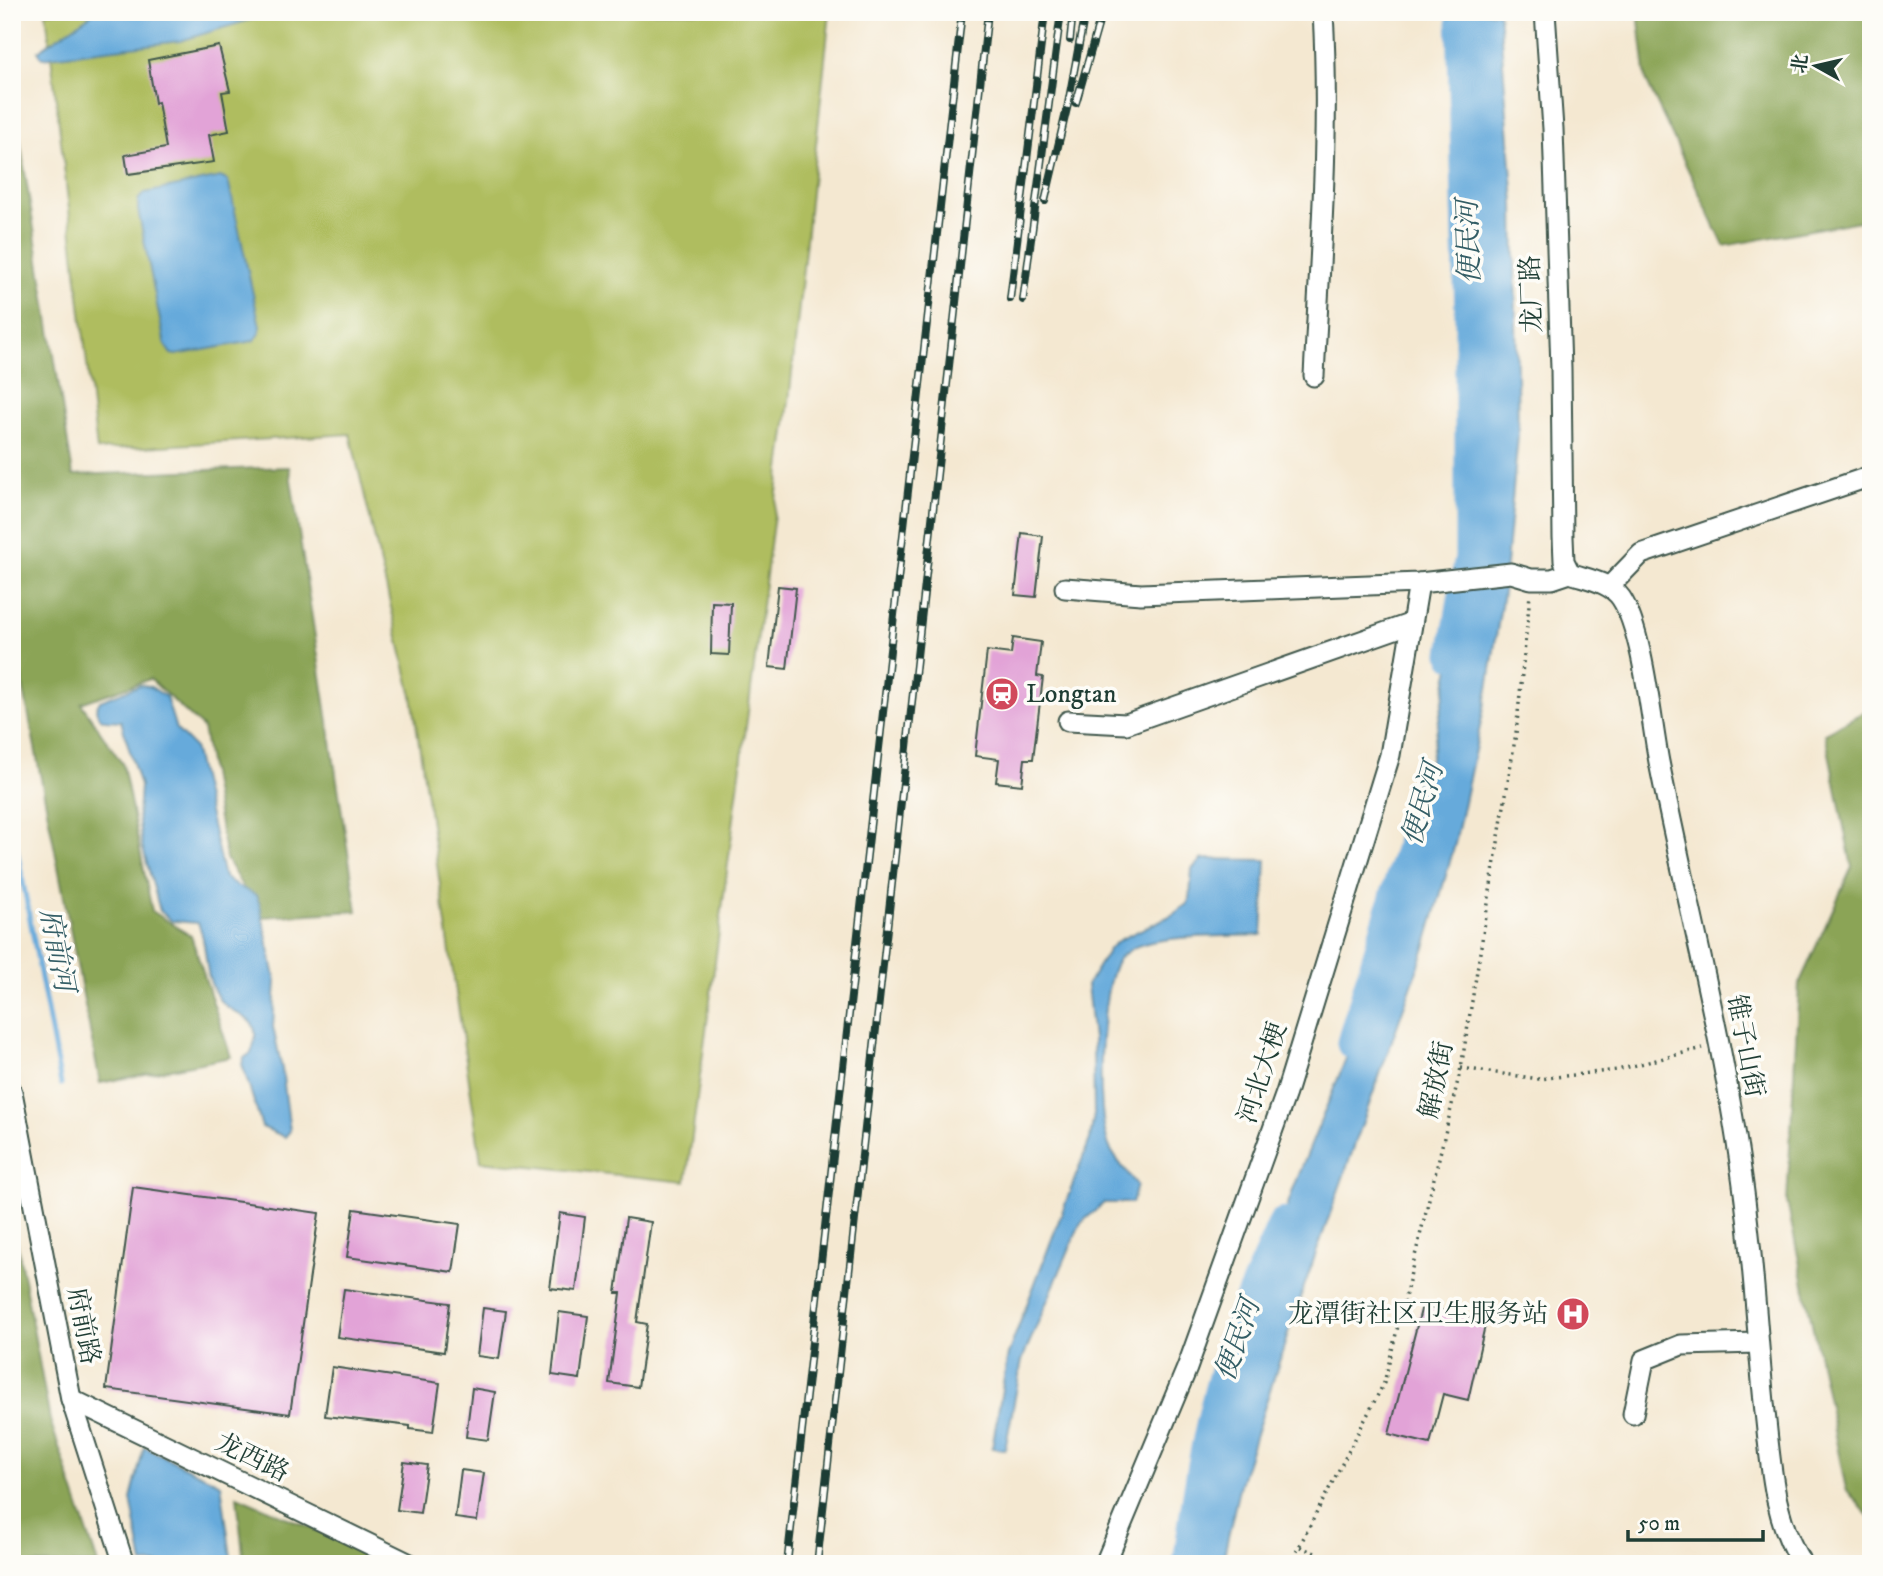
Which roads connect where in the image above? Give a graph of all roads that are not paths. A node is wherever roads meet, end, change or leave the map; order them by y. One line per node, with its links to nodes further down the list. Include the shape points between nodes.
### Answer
1 (1323, 12): 3 (street, via 1324,187)
2 (1545, 12): 5 (street, 龙厂路, via 1559,302 1564,561)
3 (1314, 376)
4 (1871, 477): 7 (street, via 1641,554)
5 (1570, 573): 6 (street, via 1552,579 1511,573); 7 (street)
6 (1419, 583): 8 (street, via 1141,594); 9 (street, 河北大梗)
7 (1610, 586): 12 (street, 锥子山街, via 1621,598 1640,659 1719,1044 1747,1213)
8 (1065, 589)
9 (1412, 623): 10 (street, via 1126,724); 17 (street, 河北大梗, via 1390,755 1286,1093 1187,1368)
10 (1068, 721)
11 (12, 1092): 13 (street, 府前路)
12 (1758, 1343): 14 (street, via 1681,1345 1644,1360); 18 (street, 锥子山街, via 1773,1486 1782,1524)
13 (71, 1399): 15 (street, 府前路); 16 (street, 龙西路)
14 (1633, 1414)
15 (124, 1564)
16 (410, 1564)
17 (1105, 1564)
18 (1802, 1564)

